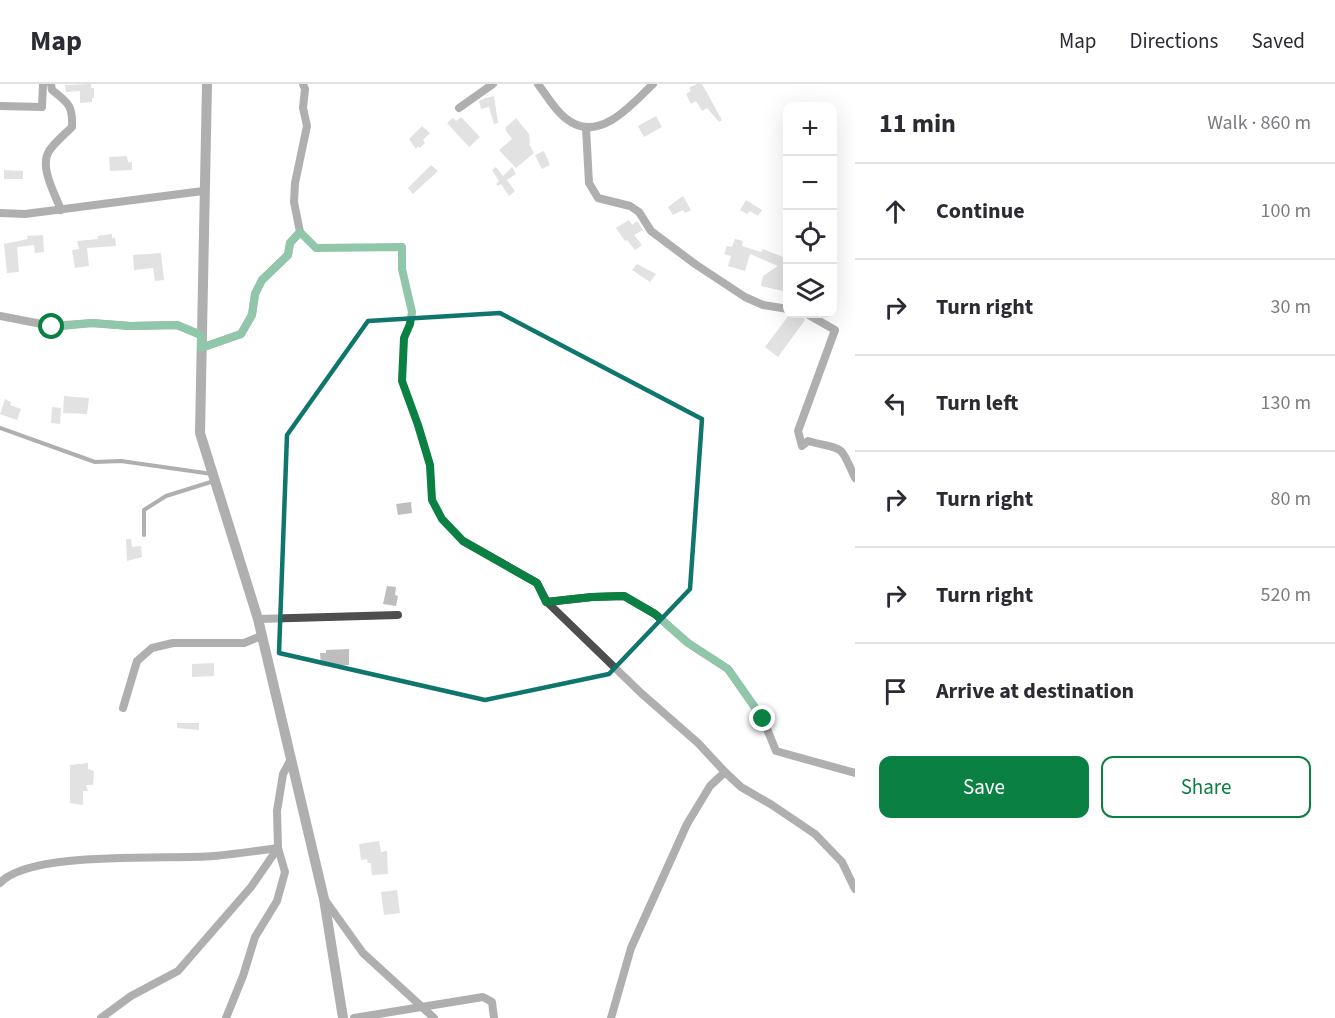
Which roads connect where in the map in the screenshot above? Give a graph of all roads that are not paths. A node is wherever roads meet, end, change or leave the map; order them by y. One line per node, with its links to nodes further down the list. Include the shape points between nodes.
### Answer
1 (43, 84): 8 (street, via 42,106)
2 (51, 84): 12 (street, via 52,90 73,111 72,127 48,151 46,164)
3 (207, 84): 11 (street)
4 (303, 84): 18 (street, via 307,126 294,202 300,232 290,243 288,255 262,280 252,315 241,334)
5 (493, 84): 9 (street)
6 (538, 84): 10 (street, via 571,122)
7 (653, 84): 10 (street, via 620,115)
8 (0, 106)
9 (459, 108)
10 (586, 128): 14 (street, via 589,183 598,198 639,212 651,231 745,297)
11 (203, 191): 12 (street); 17 (street)
12 (62, 210): 13 (street)
13 (0, 213)
14 (783, 308)
15 (0, 316): 17 (street, via 52,327 92,323 177,325)
16 (814, 318): 21 (street, via 835,330 798,431 802,446 808,441 840,447)
17 (201, 335): 18 (street)
18 (201, 348): 20 (street, via 200,433)
19 (0, 428): 20 (lane, via 94,462 160,465)
20 (213, 477): 22 (lane, via 166,496 144,510); 26 (street)
21 (855, 478)
22 (144, 535)
23 (463, 541): 24 (street, via 537,583)
24 (546, 602): 30 (street, via 698,743); 31 (street, via 624,596 655,614 688,643 728,669 763,719 777,751)
25 (398, 615): 26 (street)
26 (258, 619): 27 (street)
27 (261, 636): 28 (street, via 244,643 172,643 152,648 137,661); 29 (street)
28 (123, 708)
29 (291, 759): 32 (street, via 283,774 277,811); 35 (street)
30 (724, 772): 34 (street, via 815,834 842,862); 43 (street, via 710,786 687,824 631,948)
31 (855, 773)
32 (278, 848): 33 (street, via 213,856 34,865); 37 (street, via 251,887 178,971 131,996); 38 (street, via 285,872 278,901 255,937)
33 (0, 883)
34 (855, 887)
35 (324, 899): 36 (street, via 363,953); 39 (street)
36 (421, 1006): 40 (street); 41 (street); 42 (street, via 483,996 492,1002)
37 (101, 1018)
38 (226, 1018)
39 (343, 1018)
40 (354, 1018)
41 (435, 1018)
42 (494, 1018)
43 (611, 1018)

